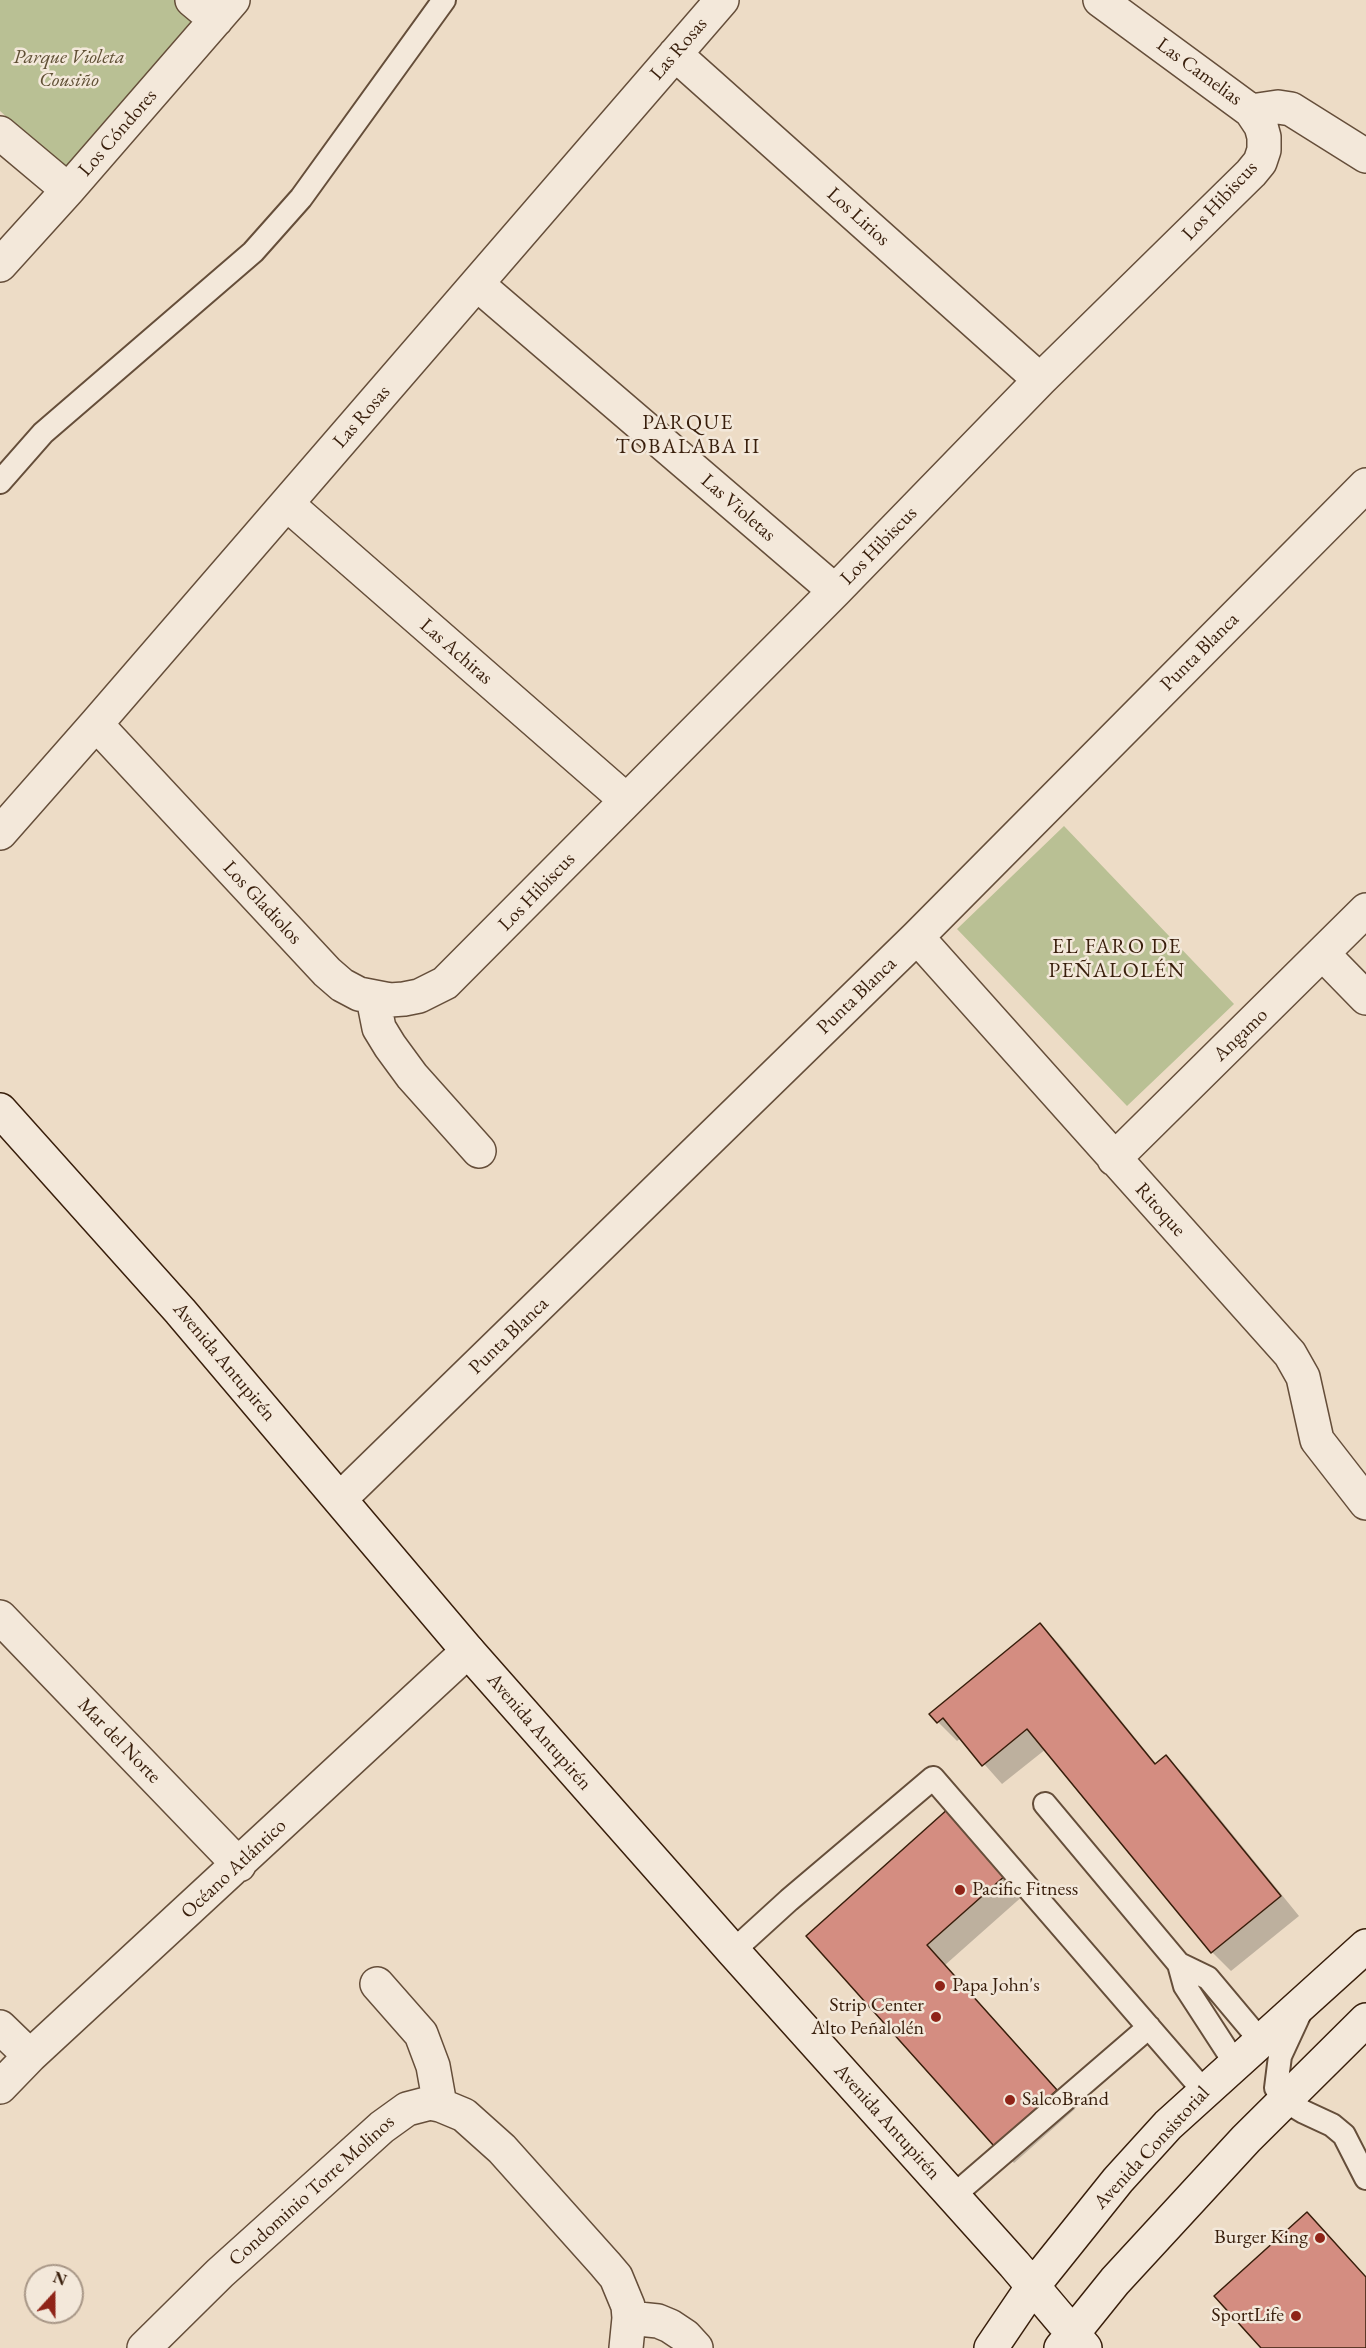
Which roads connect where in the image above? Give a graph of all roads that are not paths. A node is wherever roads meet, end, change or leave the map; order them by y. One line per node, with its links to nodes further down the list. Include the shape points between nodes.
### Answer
1 (444, 0): 13 (lane, via 300,198 254,252 43,433)
2 (722, 0): 5 (street, Las Rosas)
3 (1100, 0): 6 (street, Las Camelias)
4 (213, 7): 9 (street, Los Cóndores)
5 (675, 54): 11 (street, Las Rosas); 12 (street, Los Lirios)
6 (1251, 111): 8 (street, Las Camelias, via 1291,109); 12 (street, Los Hibiscus, via 1261,126 1264,150 1260,162)
7 (0, 133): 9 (street)
8 (1366, 156)
9 (68, 190): 10 (street, Los Cóndores)
10 (0, 265)
11 (477, 284): 15 (street, Las Rosas); 16 (street, Las Violetas)
12 (1040, 380): 16 (street, Los Hibiscus)
13 (0, 483)
14 (1366, 485): 21 (street, Punta Blanca)
15 (286, 504): 17 (street, Las Rosas); 18 (street, Las Achiras)
16 (835, 591): 18 (street, Los Hibiscus)
17 (96, 724): 19 (street, Las Rosas); 24 (street, Los Gladiolos, via 327,972 342,985)
18 (626, 800): 23 (street, Los Hibiscus)
19 (0, 833)
20 (1366, 910): 22 (street, Angamo)
21 (916, 937): 28 (street, Ritoque); 30 (street, Punta Blanca)
22 (1323, 954): 25 (street); 28 (street, Angamo)
23 (460, 970): 24 (street, Los Gladiolos, via 419,996)
24 (373, 998): 27 (street, via 379,1028 390,1046)
25 (1366, 998)
26 (0, 1110): 30 (street, Avenida Antupirén, via 180,1311)
27 (479, 1151)
28 (1114, 1159): 29 (street, Ritoque, via 1290,1354 1303,1377 1317,1440)
29 (1360, 1482)
30 (340, 1499): 32 (street, Avenida Antupirén)
31 (0, 1617): 34 (street, Mar del Norte)
32 (468, 1651): 34 (street, Océano Atlántico); 36 (street, Avenida Antupirén)
33 (1045, 1804): 37 (lane)
34 (238, 1865): 44 (street, Océano Atlántico)
35 (1366, 1947): 39 (street, Avenida Consistorial)
36 (733, 1951): 42 (lane, via 933,1778); 51 (street, Avenida Antupirén)
37 (1179, 1964): 43 (lane, via 1208,1978); 45 (lane, via 1185,1986)
38 (376, 1984): 49 (street, via 421,2034 433,2066)
39 (1312, 1993): 43 (street, Avenida Consistorial); 48 (lane, via 1280,2056 1276,2088)
40 (1366, 2020): 48 (street)
41 (0, 2027): 44 (street)
42 (1149, 2027): 47 (lane); 51 (lane)
43 (1260, 2040): 45 (street, Avenida Consistorial)
44 (30, 2056): 46 (street, Océano Atlántico)
45 (1235, 2063): 47 (street, Avenida Consistorial)
46 (0, 2087)
47 (1204, 2091): 52 (street, Avenida Consistorial, via 1118,2180)
48 (1284, 2100): 50 (lane, via 1344,2135); 54 (street, via 1122,2274)
49 (440, 2105): 53 (street, via 464,2115 502,2149 605,2264 621,2289); 55 (street, Condominio Torre Molinos, via 417,2105 397,2115 220,2273)
50 (1366, 2178)
51 (953, 2196): 52 (street, Avenida Antupirén)
52 (1033, 2286): 54 (street, Avenida Antupirén); 57 (street, Avenida Consistorial)
53 (628, 2333): 56 (street, via 658,2321 685,2336)
54 (1073, 2343)
55 (144, 2348)
56 (696, 2348)
57 (991, 2348)

